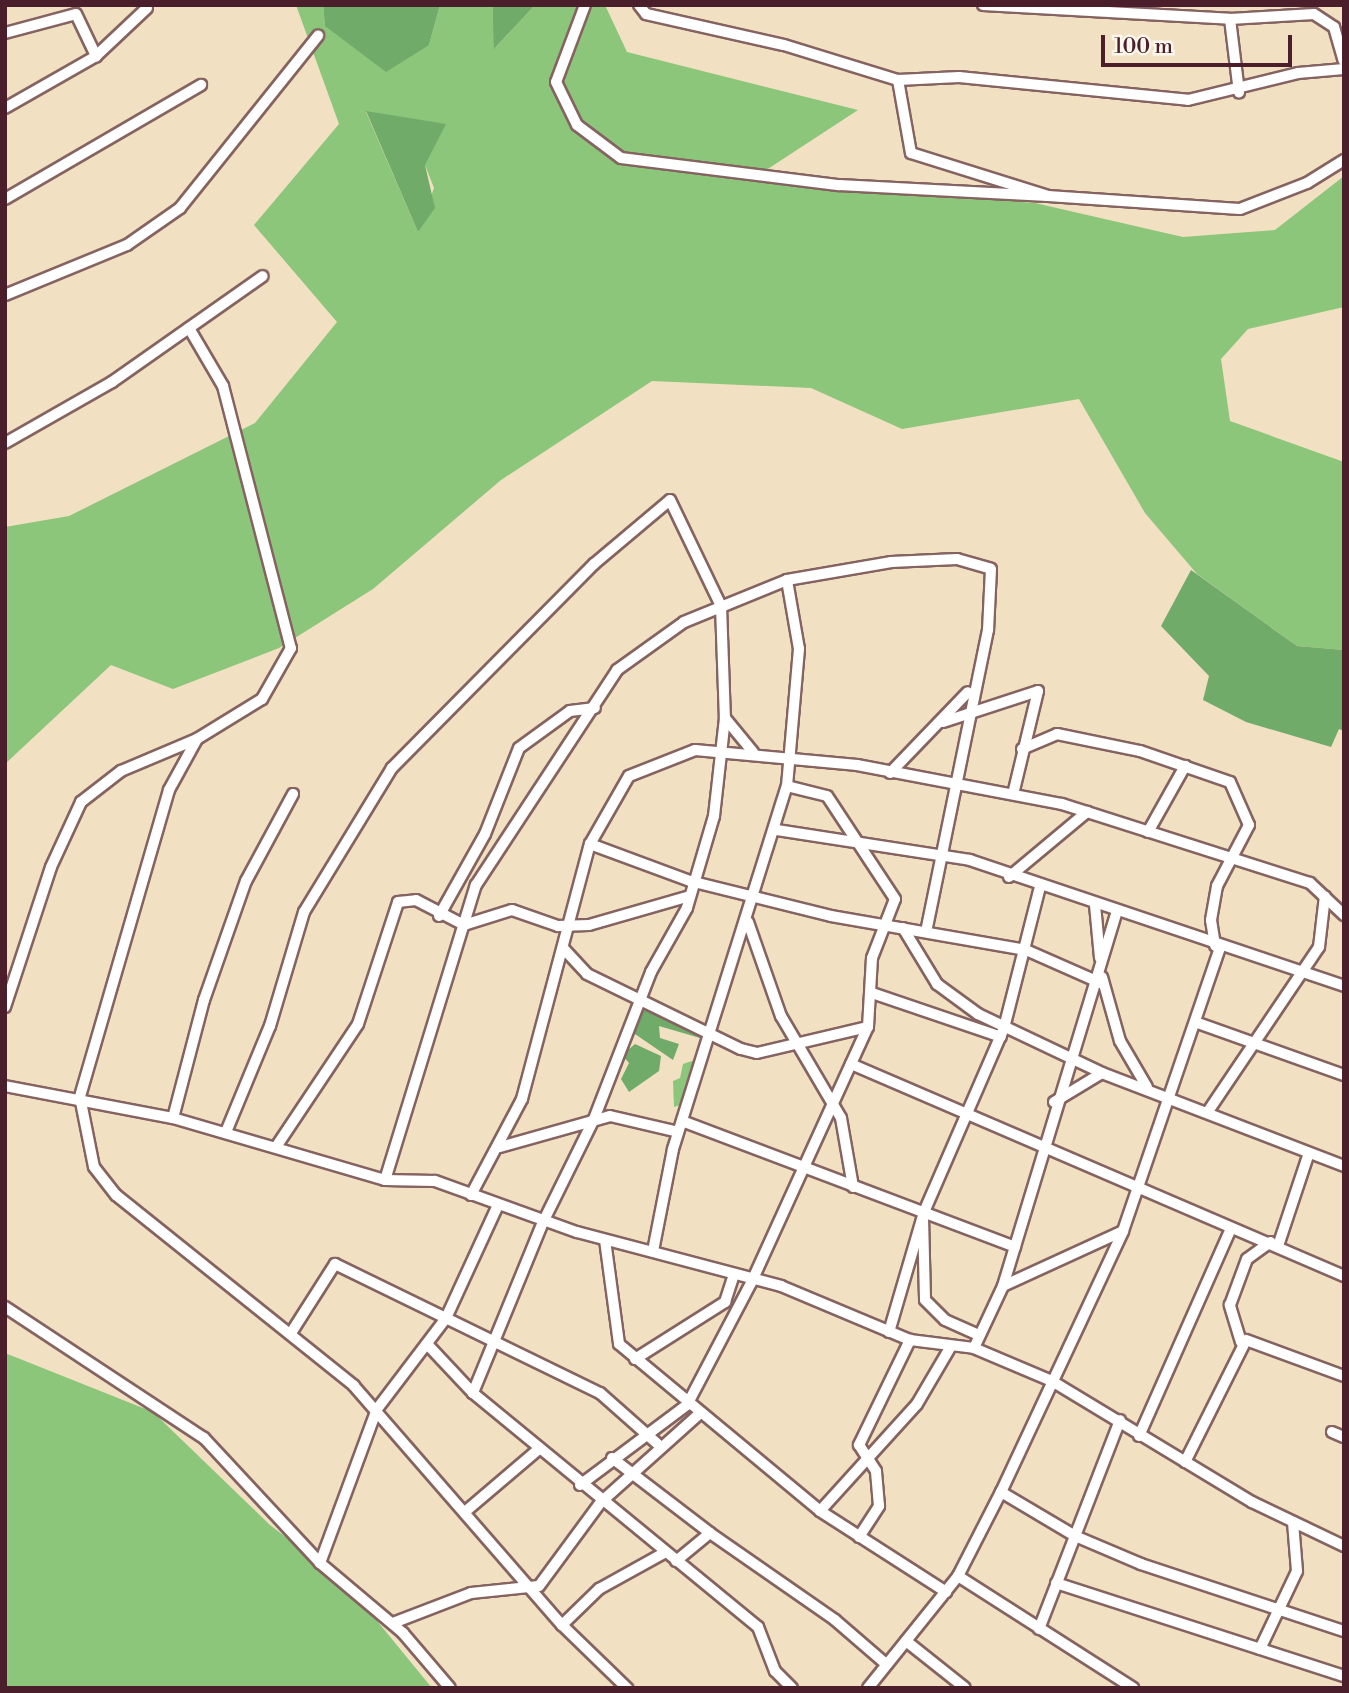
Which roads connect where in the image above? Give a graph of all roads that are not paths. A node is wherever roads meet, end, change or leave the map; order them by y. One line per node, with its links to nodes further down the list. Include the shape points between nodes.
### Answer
1 (584, 5): 18 (street, via 556,82 577,125 621,158 839,186)
2 (639, 5): 13 (street, via 646,13 784,45)
3 (983, 5): 7 (street)
4 (1285, 5): 6 (street)
5 (147, 8): 10 (street)
6 (1281, 16): 7 (street); 11 (street, via 1325,18)
7 (1230, 19): 15 (street)
8 (5, 33): 10 (street, via 76,14)
9 (318, 36): 21 (street, via 180,208 127,245)
10 (96, 56): 16 (street)
11 (1344, 61)
12 (1344, 69): 15 (street, via 1298,73)
13 (898, 80): 15 (street, via 959,77 1188,100); 18 (street, via 911,153)
14 (201, 85): 19 (street)
15 (1239, 92)
16 (5, 108)
17 (1344, 160): 18 (street, via 1307,183 1240,209)
18 (1048, 196)
19 (5, 199)
20 (263, 276): 22 (street)
21 (5, 295)
22 (189, 328): 23 (street, via 112,382); 31 (street, via 223,386 291,649 262,699)
23 (5, 443)
24 (787, 580): 25 (street); 26 (street, via 891,562 986,564 993,573 988,630); 35 (street, via 799,649)
25 (721, 606): 27 (street, via 636,652); 28 (street); 96 (street, via 670,500 594,564 392,768 304,912 270,1026)
26 (971, 687): 29 (street); 30 (street)
27 (595, 708): 58 (street, via 570,711 519,748 485,834); 60 (street, via 475,885)
28 (725, 718): 32 (street); 34 (street)
29 (967, 718): 30 (street); 33 (street, via 1038,691); 38 (street)
30 (943, 722): 37 (street)
31 (197, 739): 74 (street, via 121,771 81,802 51,867); 88 (street, via 169,790)
32 (724, 747): 34 (street); 46 (street, via 695,750 631,774); 50 (street, via 713,816)
33 (1022, 750): 36 (street, via 1057,734); 41 (street)
34 (753, 752): 35 (street)
35 (792, 755): 37 (street); 39 (street)
36 (1185, 766): 44 (street); 48 (street, via 1230,782 1245,804 1249,825)
37 (890, 773): 38 (street)
38 (957, 784): 41 (street); 47 (street)
39 (787, 786): 43 (street); 45 (street, via 827,796)
40 (292, 794): 93 (street, via 246,881 204,1000)
41 (1013, 794): 42 (street)
42 (1087, 812): 44 (street); 49 (street)
43 (777, 830): 45 (street); 52 (street)
44 (1148, 832): 48 (street)
45 (856, 843): 47 (street); 62 (street, via 895,899)
46 (590, 844): 50 (street); 61 (street)
47 (941, 855): 49 (street); 64 (street)
48 (1231, 859): 53 (street, via 1310,883); 65 (street, via 1213,905)
49 (1009, 877): 51 (street)
50 (690, 881): 52 (street); 54 (street)
51 (1041, 887): 55 (street); 67 (street)
52 (757, 895): 59 (street); 62 (street)
53 (1325, 896): 57 (street); 69 (street, via 1326,926)
54 (690, 897): 61 (street, via 589,925); 73 (street)
55 (1095, 905): 56 (street); 68 (street)
56 (1116, 913): 65 (street); 68 (street)
57 (1344, 915)
58 (439, 916): 60 (street); 97 (street, via 416,900 398,902 358,1024)
59 (748, 922): 77 (street); 79 (street, via 777,1007)
60 (464, 925): 61 (street, via 512,910); 103 (street)
61 (567, 925): 66 (street)
62 (889, 925): 63 (street); 72 (street, via 872,958)
63 (903, 928): 64 (street); 78 (street, via 937,984)
64 (926, 930): 67 (street)
65 (1218, 947): 69 (street); 75 (street)
66 (563, 948): 73 (street, via 587,974); 98 (street, via 522,1099)
67 (1026, 950): 70 (street); 78 (street)
68 (1101, 965): 70 (street)
69 (1303, 974): 71 (street); 80 (street)
70 (1100, 982): 81 (street); 86 (street, via 1120,1041)
71 (1344, 986)
72 (872, 993): 76 (street); 78 (street)
73 (642, 1000): 77 (street); 94 (street)
74 (5, 1007)
75 (1195, 1022): 80 (street); 87 (street)
76 (868, 1027): 79 (street); 82 (street)
77 (712, 1032): 79 (street, via 757,1053); 95 (street)
78 (1003, 1033): 81 (street); 92 (street)
79 (799, 1044): 89 (street)
80 (1256, 1044): 84 (street); 91 (street)
81 (1069, 1057): 83 (street); 90 (street)
82 (851, 1064): 89 (street); 92 (street)
83 (1102, 1073): 86 (street); 90 (street)
84 (1344, 1075)
85 (5, 1086): 88 (street)
86 (1147, 1087): 87 (street)
87 (1166, 1094): 91 (street); 105 (street)
88 (80, 1097): 93 (street); 123 (street, via 94,1167 106,1186)
89 (831, 1102): 102 (street); 104 (street, via 841,1118)
90 (1054, 1102): 99 (street)
91 (1209, 1110): 100 (street)
92 (964, 1115): 99 (street); 108 (street)
93 (173, 1118): 96 (street)
94 (594, 1119): 95 (street, via 616,1117); 98 (street); 109 (street)
95 (680, 1127): 102 (street); 115 (street)
96 (226, 1132): 97 (street)
97 (278, 1144): 103 (street)
98 (500, 1147): 106 (street)
99 (1040, 1148): 105 (street); 114 (street)
100 (1309, 1153): 101 (street); 113 (street)
101 (1344, 1166)
102 (798, 1170): 104 (street); 118 (street)
103 (385, 1180): 106 (street, via 435,1181)
104 (853, 1187): 108 (street)
105 (1138, 1188): 110 (street); 111 (street)
106 (471, 1195): 107 (street)
107 (498, 1205): 109 (street); 121 (street)
108 (924, 1214): 114 (street); 122 (street); 124 (street, via 925,1300 945,1320)
109 (543, 1222): 112 (street); 125 (street)
110 (1231, 1228): 113 (street); 141 (street)
111 (1123, 1231): 119 (street); 133 (street)
112 (606, 1240): 115 (street); 131 (street, via 613,1332)
113 (1274, 1244): 116 (street); 127 (street, via 1247,1259 1230,1305)
114 (1014, 1247): 119 (street)
115 (653, 1251): 117 (street)
116 (1344, 1276)
117 (733, 1278): 118 (street); 131 (street, via 725,1302)
118 (752, 1281): 122 (street, via 781,1286); 135 (street)
119 (1003, 1286): 124 (street)
120 (5, 1307): 161 (street, via 204,1438)
121 (446, 1318): 123 (street, via 335,1264); 125 (street); 128 (street)
122 (889, 1332): 126 (street)
123 (291, 1333): 136 (street)
124 (978, 1335): 130 (street)
125 (498, 1339): 134 (street); 139 (street, via 600,1393)
126 (910, 1340): 129 (street); 146 (street, via 859,1445)
127 (1241, 1342): 132 (street); 147 (street)
128 (427, 1344): 134 (street); 136 (street)
129 (951, 1346): 130 (street); 146 (street, via 917,1404)
130 (974, 1348): 133 (street)
131 (635, 1359): 135 (street)
132 (1344, 1376)
133 (1052, 1381): 138 (street); 150 (street)
134 (473, 1393): 144 (street)
135 (687, 1405): 137 (street); 139 (street)
136 (377, 1409): 152 (street); 161 (street)
137 (698, 1415): 143 (street); 153 (street)
138 (1120, 1420): 141 (street); 156 (street)
139 (646, 1431): 143 (street); 145 (street)
140 (1332, 1432): 142 (street)
141 (1139, 1436): 147 (street)
142 (1344, 1437)
143 (660, 1446): 148 (street)
144 (540, 1448): 149 (street); 152 (street)
145 (612, 1458): 148 (street); 149 (street)
146 (866, 1460): 153 (street); 157 (street, via 876,1471 879,1506)
147 (1185, 1462): 154 (street)
148 (630, 1472): 151 (street); 155 (street)
149 (580, 1485): 151 (street)
150 (1001, 1492): 156 (street); 162 (street)
151 (601, 1502): 159 (street); 164 (street, via 546,1581)
152 (466, 1511): 164 (street)
153 (820, 1511): 157 (street)
154 (1293, 1522): 158 (street); 166 (street, via 1300,1560)
155 (710, 1533): 160 (street); 173 (street, via 835,1620)
156 (1075, 1536): 163 (street); 166 (street)
157 (859, 1537): 165 (street)
158 (1344, 1546)
159 (664, 1553): 160 (street); 168 (street, via 599,1589)
160 (676, 1561): 177 (street, via 758,1627 775,1671)
161 (320, 1563): 167 (street)
162 (958, 1576): 165 (street); 169 (street)
163 (1056, 1583): 169 (street); 172 (street)
164 (529, 1587): 167 (street, via 471,1593); 168 (street)
165 (946, 1592): 171 (street)
166 (1278, 1608): 170 (street); 172 (street)
167 (393, 1623): 175 (street)
168 (562, 1625): 176 (street)
169 (1039, 1629): 180 (street)
170 (1344, 1631)
171 (906, 1641): 173 (street); 179 (street)
172 (1260, 1649): 174 (street)
173 (886, 1664): 178 (street)
174 (1344, 1676)
175 (450, 1688)
176 (627, 1688)
177 (792, 1688)
178 (868, 1688)
179 (965, 1688)
180 (1133, 1688)

